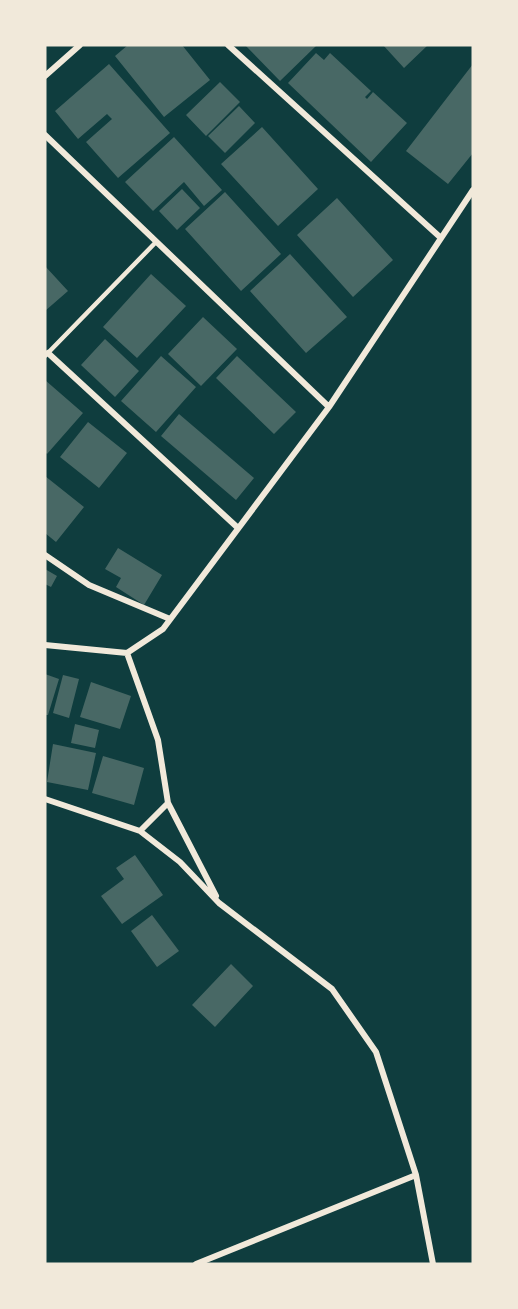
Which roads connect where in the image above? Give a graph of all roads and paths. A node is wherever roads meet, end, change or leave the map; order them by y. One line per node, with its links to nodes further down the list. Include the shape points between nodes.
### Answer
1 (80, 45): 3 (street)
2 (228, 45): 6 (street)
3 (45, 76)
4 (45, 135): 7 (street)
5 (473, 190): 6 (street)
6 (441, 238): 9 (street)
7 (156, 242): 8 (lane); 9 (street)
8 (46, 355): 10 (street)
9 (329, 407): 10 (street)
10 (238, 528): 12 (street)
11 (45, 555): 12 (street, via 89,585)
12 (170, 619): 14 (street, via 163,629)
13 (45, 645): 14 (street)
14 (127, 654): 16 (street, via 158,740)
15 (45, 799): 17 (street)
16 (168, 803): 17 (street); 18 (street)
17 (140, 831): 18 (street, via 180,862)
18 (219, 903): 19 (street, via 332,989 376,1052)
19 (416, 1175): 20 (street); 21 (street)
20 (196, 1264)
21 (433, 1264)

